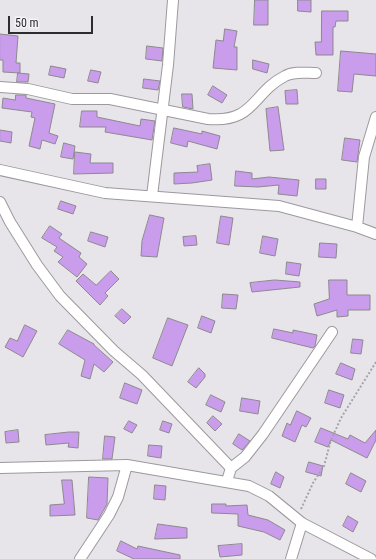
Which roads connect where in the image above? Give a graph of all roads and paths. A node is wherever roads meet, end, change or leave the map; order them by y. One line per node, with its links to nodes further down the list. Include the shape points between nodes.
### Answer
1 (173, 0): 4 (street)
2 (316, 73): 4 (street, via 295,72 285,76 243,113 224,121)
3 (0, 87): 4 (street, via 28,89 72,100 110,99)
4 (162, 108): 7 (street)
5 (376, 117): 9 (street, via 364,157)
6 (0, 170): 7 (street, via 105,192)
7 (152, 196): 9 (street, via 280,206)
8 (0, 202): 15 (street, via 29,252 60,296 114,351 142,375)
9 (357, 226): 10 (street)
10 (376, 234)
11 (332, 332): 15 (street, via 263,434 245,457)
12 (376, 362): 17 (path, via 341,418 331,440 324,466 300,507)
13 (127, 465): 14 (street); 16 (street); 18 (street, via 118,497 109,515)
14 (0, 468)
15 (231, 468): 16 (street)
16 (227, 481): 17 (street, via 249,486 269,496)
17 (302, 523): 19 (street); 20 (street)
18 (80, 559)
19 (291, 559)
20 (371, 559)

